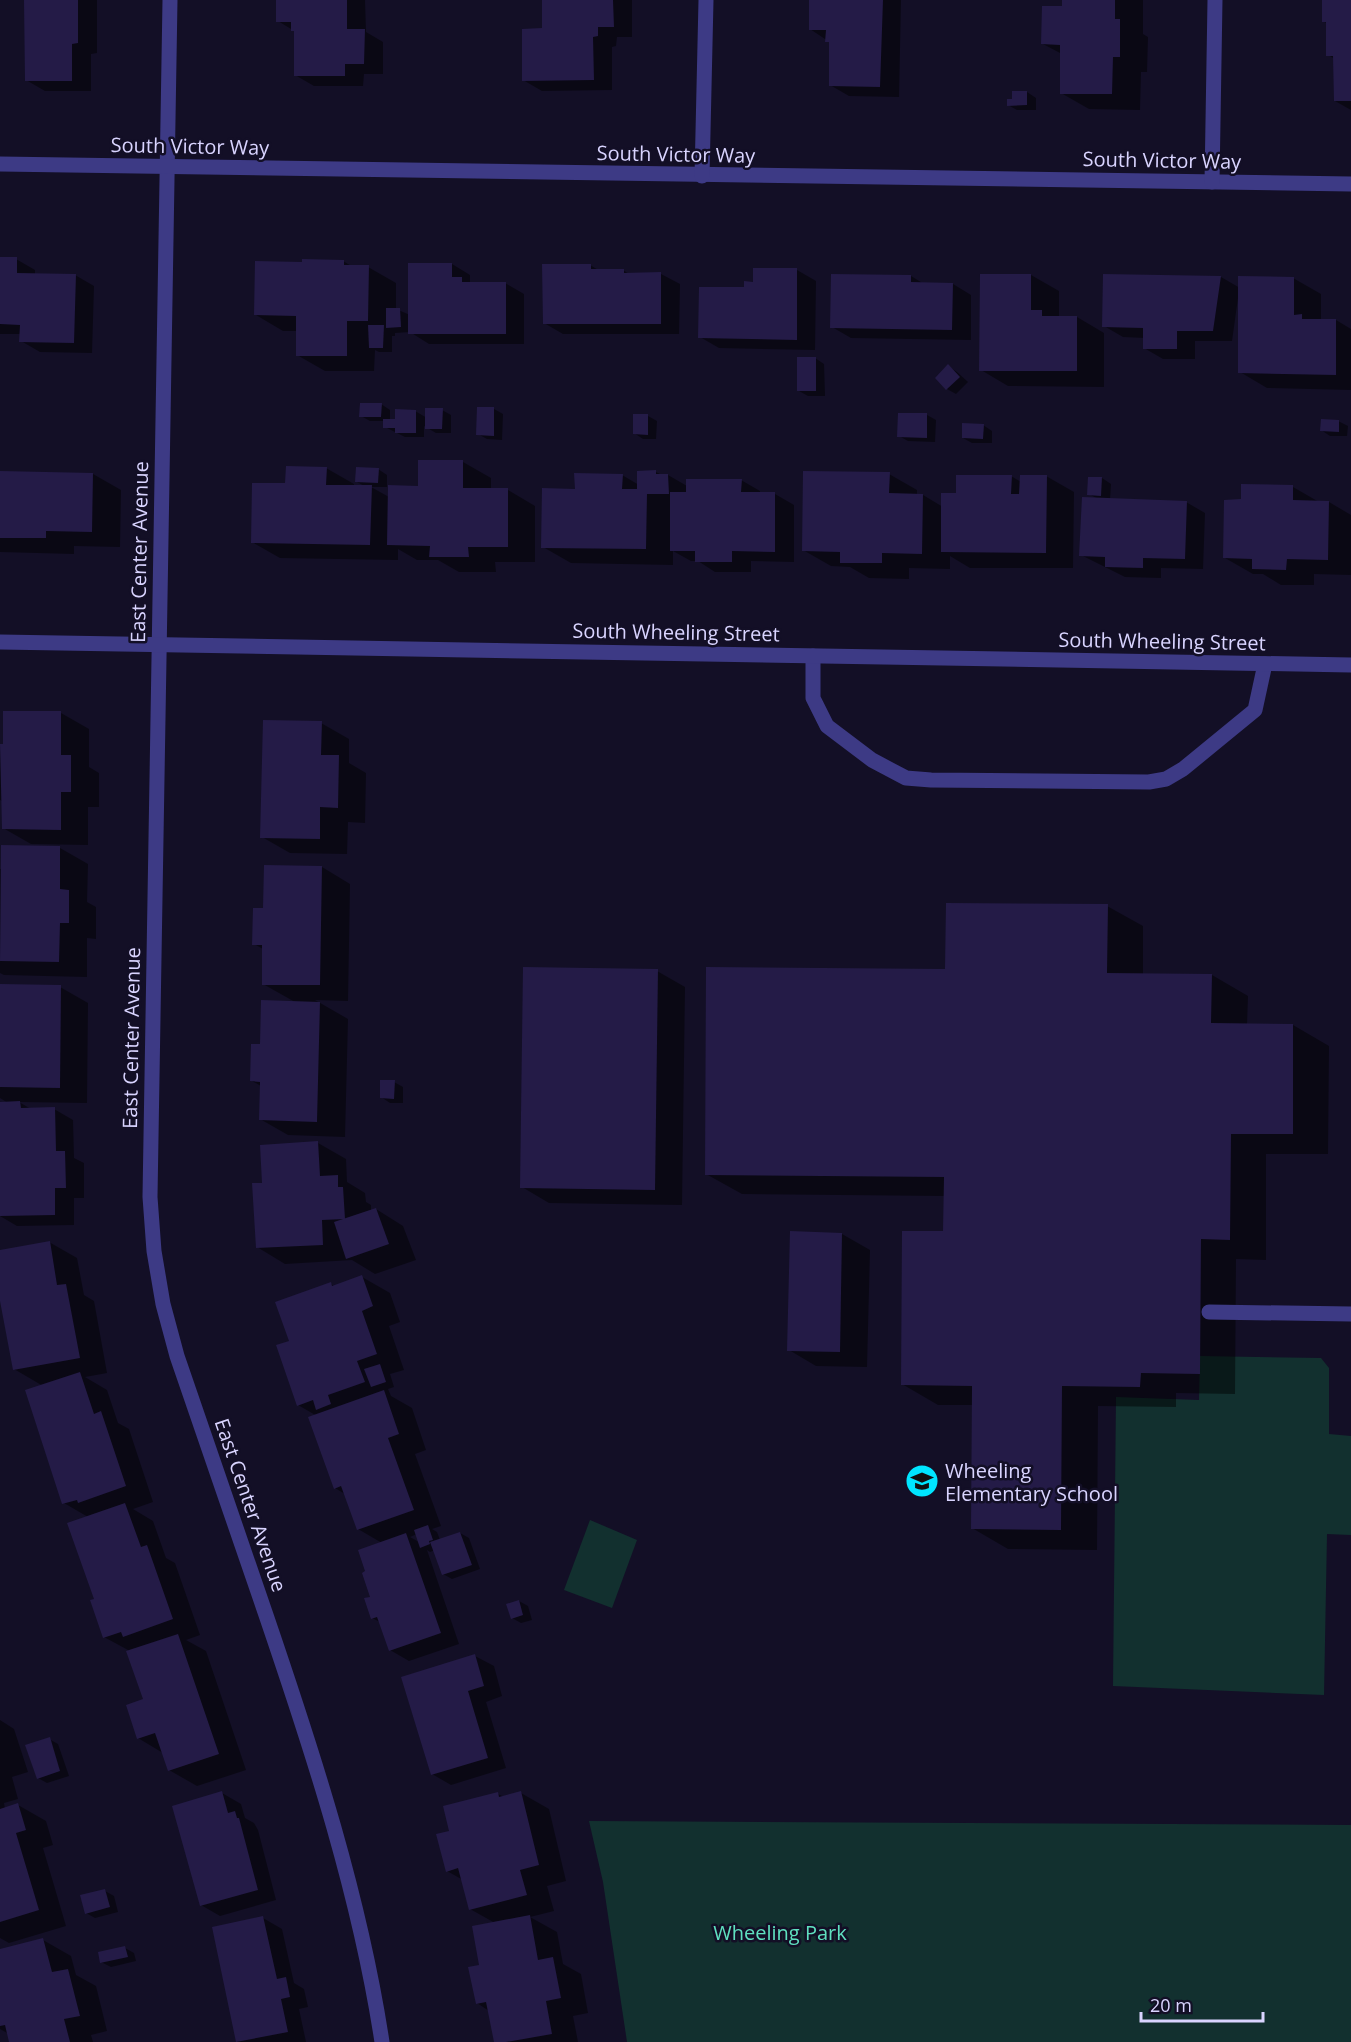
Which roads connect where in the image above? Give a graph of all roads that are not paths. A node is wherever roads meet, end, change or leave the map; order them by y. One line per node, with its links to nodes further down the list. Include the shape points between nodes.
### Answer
1 (170, 0): 5 (street, East Center Avenue)
2 (706, 0): 6 (street)
3 (1215, 0): 7 (street)
4 (0, 164): 5 (street, South Victor Way)
5 (166, 167): 6 (street, South Victor Way); 10 (street, East Center Avenue)
6 (702, 176): 7 (street, South Victor Way)
7 (1212, 182): 8 (street, South Victor Way)
8 (1351, 184)
9 (0, 642): 10 (street, South Wheeling Street)
10 (158, 645): 11 (street, South Wheeling Street); 16 (street, East Center Avenue, via 150,1197 154,1251 177,1356 328,1806 357,1918)
11 (813, 656): 12 (street, South Wheeling Street); 12 (street, via 813,698 827,726 872,760 906,778 931,780 1166,779 1255,710)
12 (1265, 664): 13 (street, South Wheeling Street)
13 (1351, 665)
14 (1209, 1312): 15 (street)
15 (1351, 1314)
16 (382, 2042)

